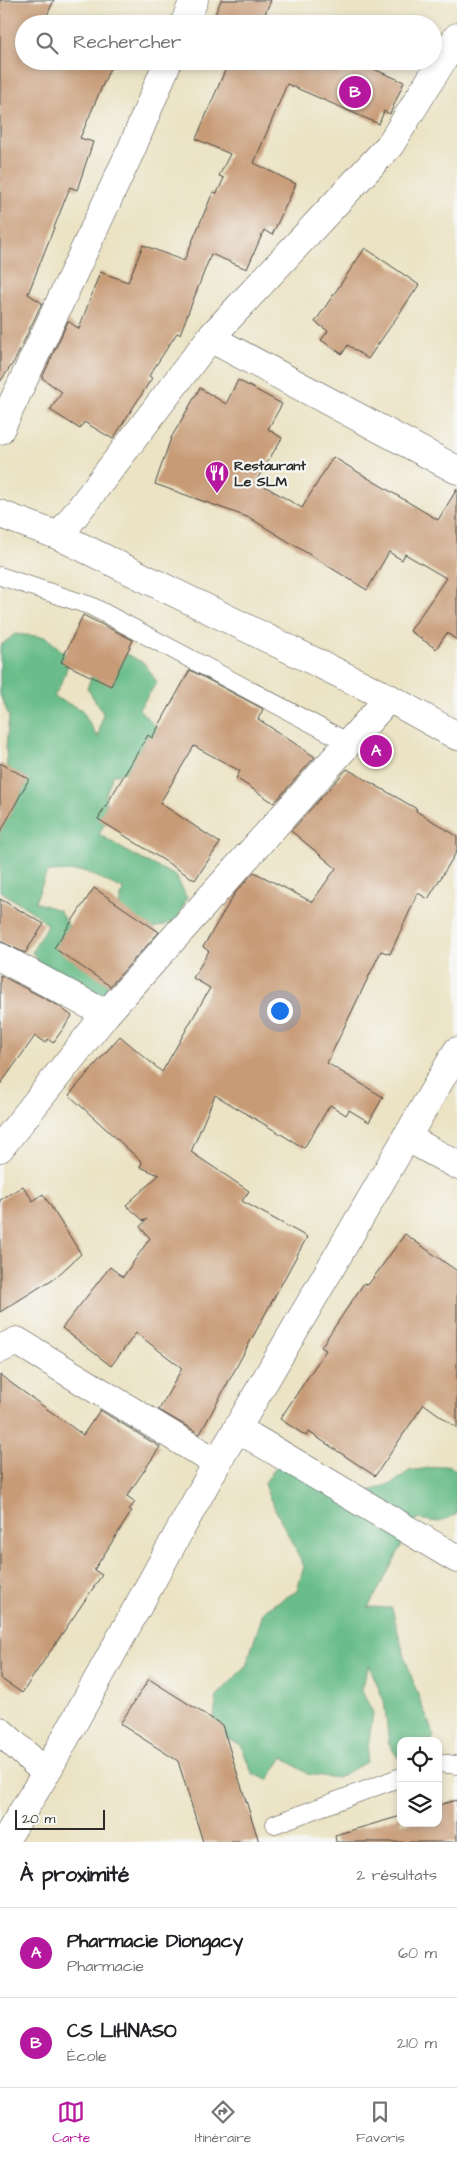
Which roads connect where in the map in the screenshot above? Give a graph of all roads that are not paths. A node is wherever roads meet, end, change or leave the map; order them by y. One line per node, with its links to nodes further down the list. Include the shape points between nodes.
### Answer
1 (194, 0): 2 (street)
2 (188, 15)
3 (457, 37): 4 (street)
4 (442, 61)
5 (164, 70): 8 (street, via 132,148)
6 (437, 70): 7 (street, via 390,145)
7 (210, 338): 9 (street); 11 (street)
8 (0, 430)
9 (457, 470)
10 (0, 514): 11 (street)
11 (59, 536): 13 (street)
12 (0, 576): 15 (lane, via 91,606)
13 (389, 698): 14 (street); 15 (street)
14 (457, 736)
15 (349, 743): 17 (street)
16 (0, 957): 17 (street)
17 (106, 1014): 20 (street)
18 (457, 1051): 19 (street)
19 (406, 1137): 21 (street); 23 (street)
20 (0, 1148)
21 (457, 1165)
22 (0, 1349): 24 (street, via 17,1341)
23 (238, 1429): 24 (street); 25 (street)
24 (217, 1463): 29 (street)
25 (457, 1559)
26 (0, 1731): 29 (street)
27 (442, 1763): 28 (lane)
28 (457, 1764)
29 (46, 1773): 32 (street)
30 (397, 1778): 31 (lane)
31 (275, 1824)
32 (4, 1842)

